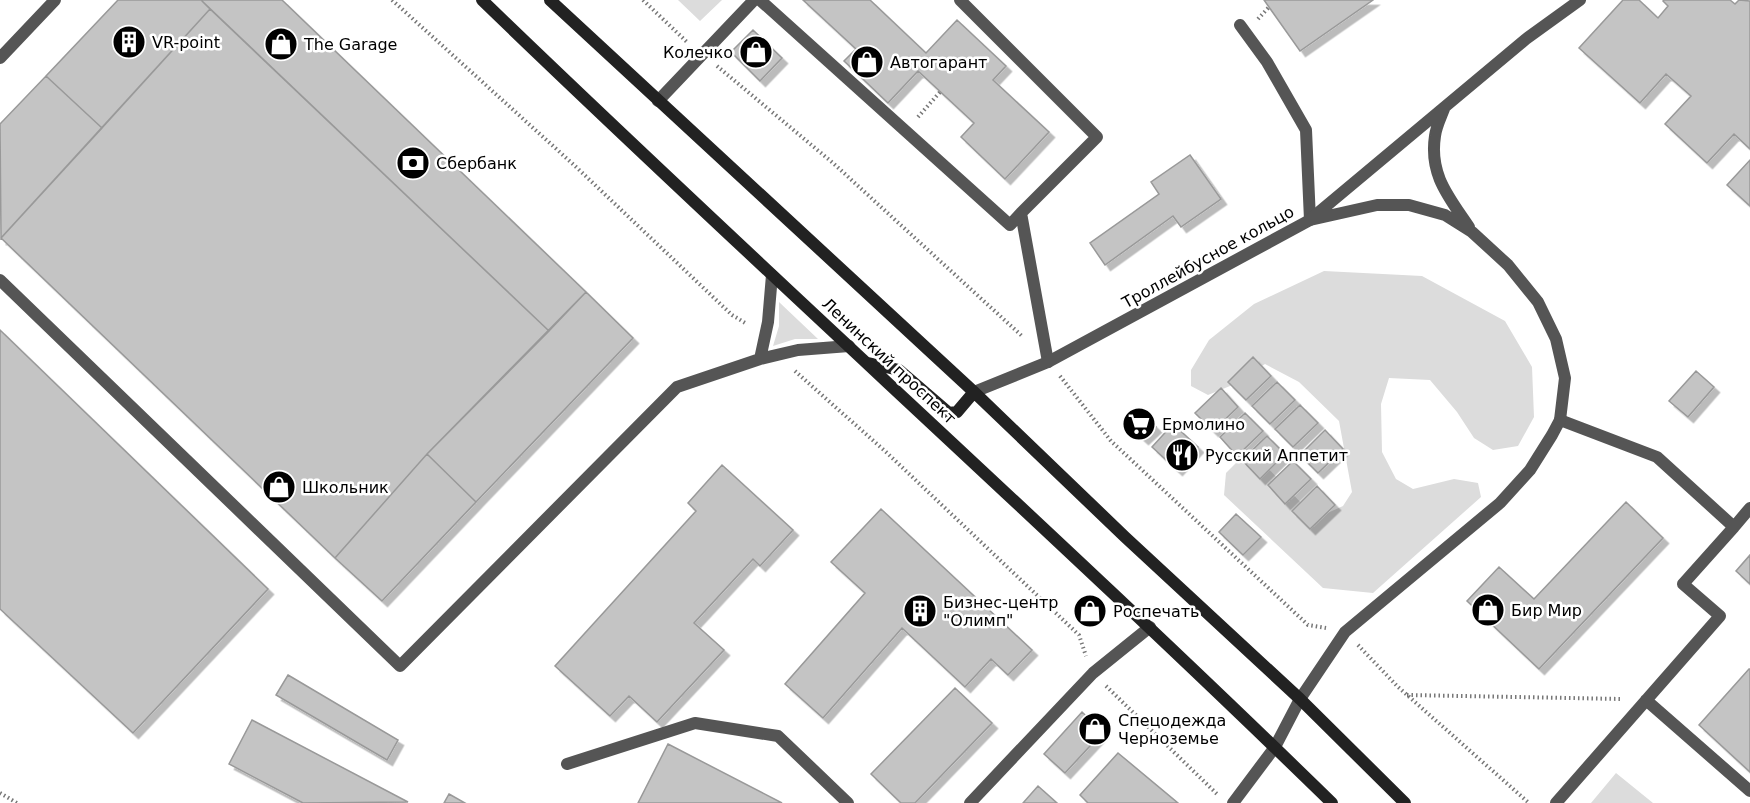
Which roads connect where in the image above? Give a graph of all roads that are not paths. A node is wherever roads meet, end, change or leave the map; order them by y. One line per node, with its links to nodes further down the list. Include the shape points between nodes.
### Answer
1 (55, 0): 9 (street)
2 (482, 0): 15 (main road, Ленинский проспект)
3 (550, 0): 10 (main road, Ленинский проспект)
4 (754, 0): 10 (street)
5 (760, 0): 12 (street, via 1010,225)
6 (960, 0): 12 (street, via 1097,137)
7 (1580, 0): 11 (street, via 1526,39)
8 (1240, 25): 13 (street, via 1267,62 1306,130)
9 (0, 58)
10 (658, 101): 21 (main road, Ленинский проспект)
11 (1444, 108): 13 (street); 14 (street, via 1435,135 1434,160 1442,187)
12 (1022, 213): 19 (street)
13 (1310, 220): 14 (street, Троллейбусное кольцо, via 1377,204 1408,205 1445,215); 19 (street, Троллейбусное кольцо)
14 (1472, 232): 22 (street, Троллейбусное кольцо, via 1508,265 1538,302 1556,339 1565,378)
15 (772, 275): 17 (main road, Ленинский проспект); 18 (street)
16 (0, 280): 18 (street, via 400,666 677,387)
17 (849, 346): 18 (street, via 798,350); 20 (main road, Ленинский проспект)
18 (760, 359)
19 (1048, 362): 21 (street, Троллейбусное кольцо)
20 (867, 363): 21 (main road, via 899,370 949,413 957,412); 25 (main road, Ленинский проспект)
21 (974, 392): 26 (main road, Ленинский проспект)
22 (1560, 420): 24 (street, via 1657,457); 26 (street, Троллейбусное кольцо, via 1530,470 1500,503 1345,632)
23 (1750, 508): 24 (street)
24 (1734, 527): 27 (street, via 1683,584 1720,616)
25 (1150, 627): 28 (main road, Ленинский проспект); 32 (street, via 1093,673)
26 (1300, 699): 28 (street); 35 (main road, Ленинский проспект)
27 (1646, 700): 30 (street); 36 (street)
28 (1275, 747): 33 (street); 34 (main road, Ленинский проспект)
29 (567, 764): 31 (street, via 695,723 778,736)
30 (1750, 791)
31 (848, 803)
32 (970, 803)
33 (1233, 803)
34 (1332, 803)
35 (1405, 803)
36 (1556, 803)

